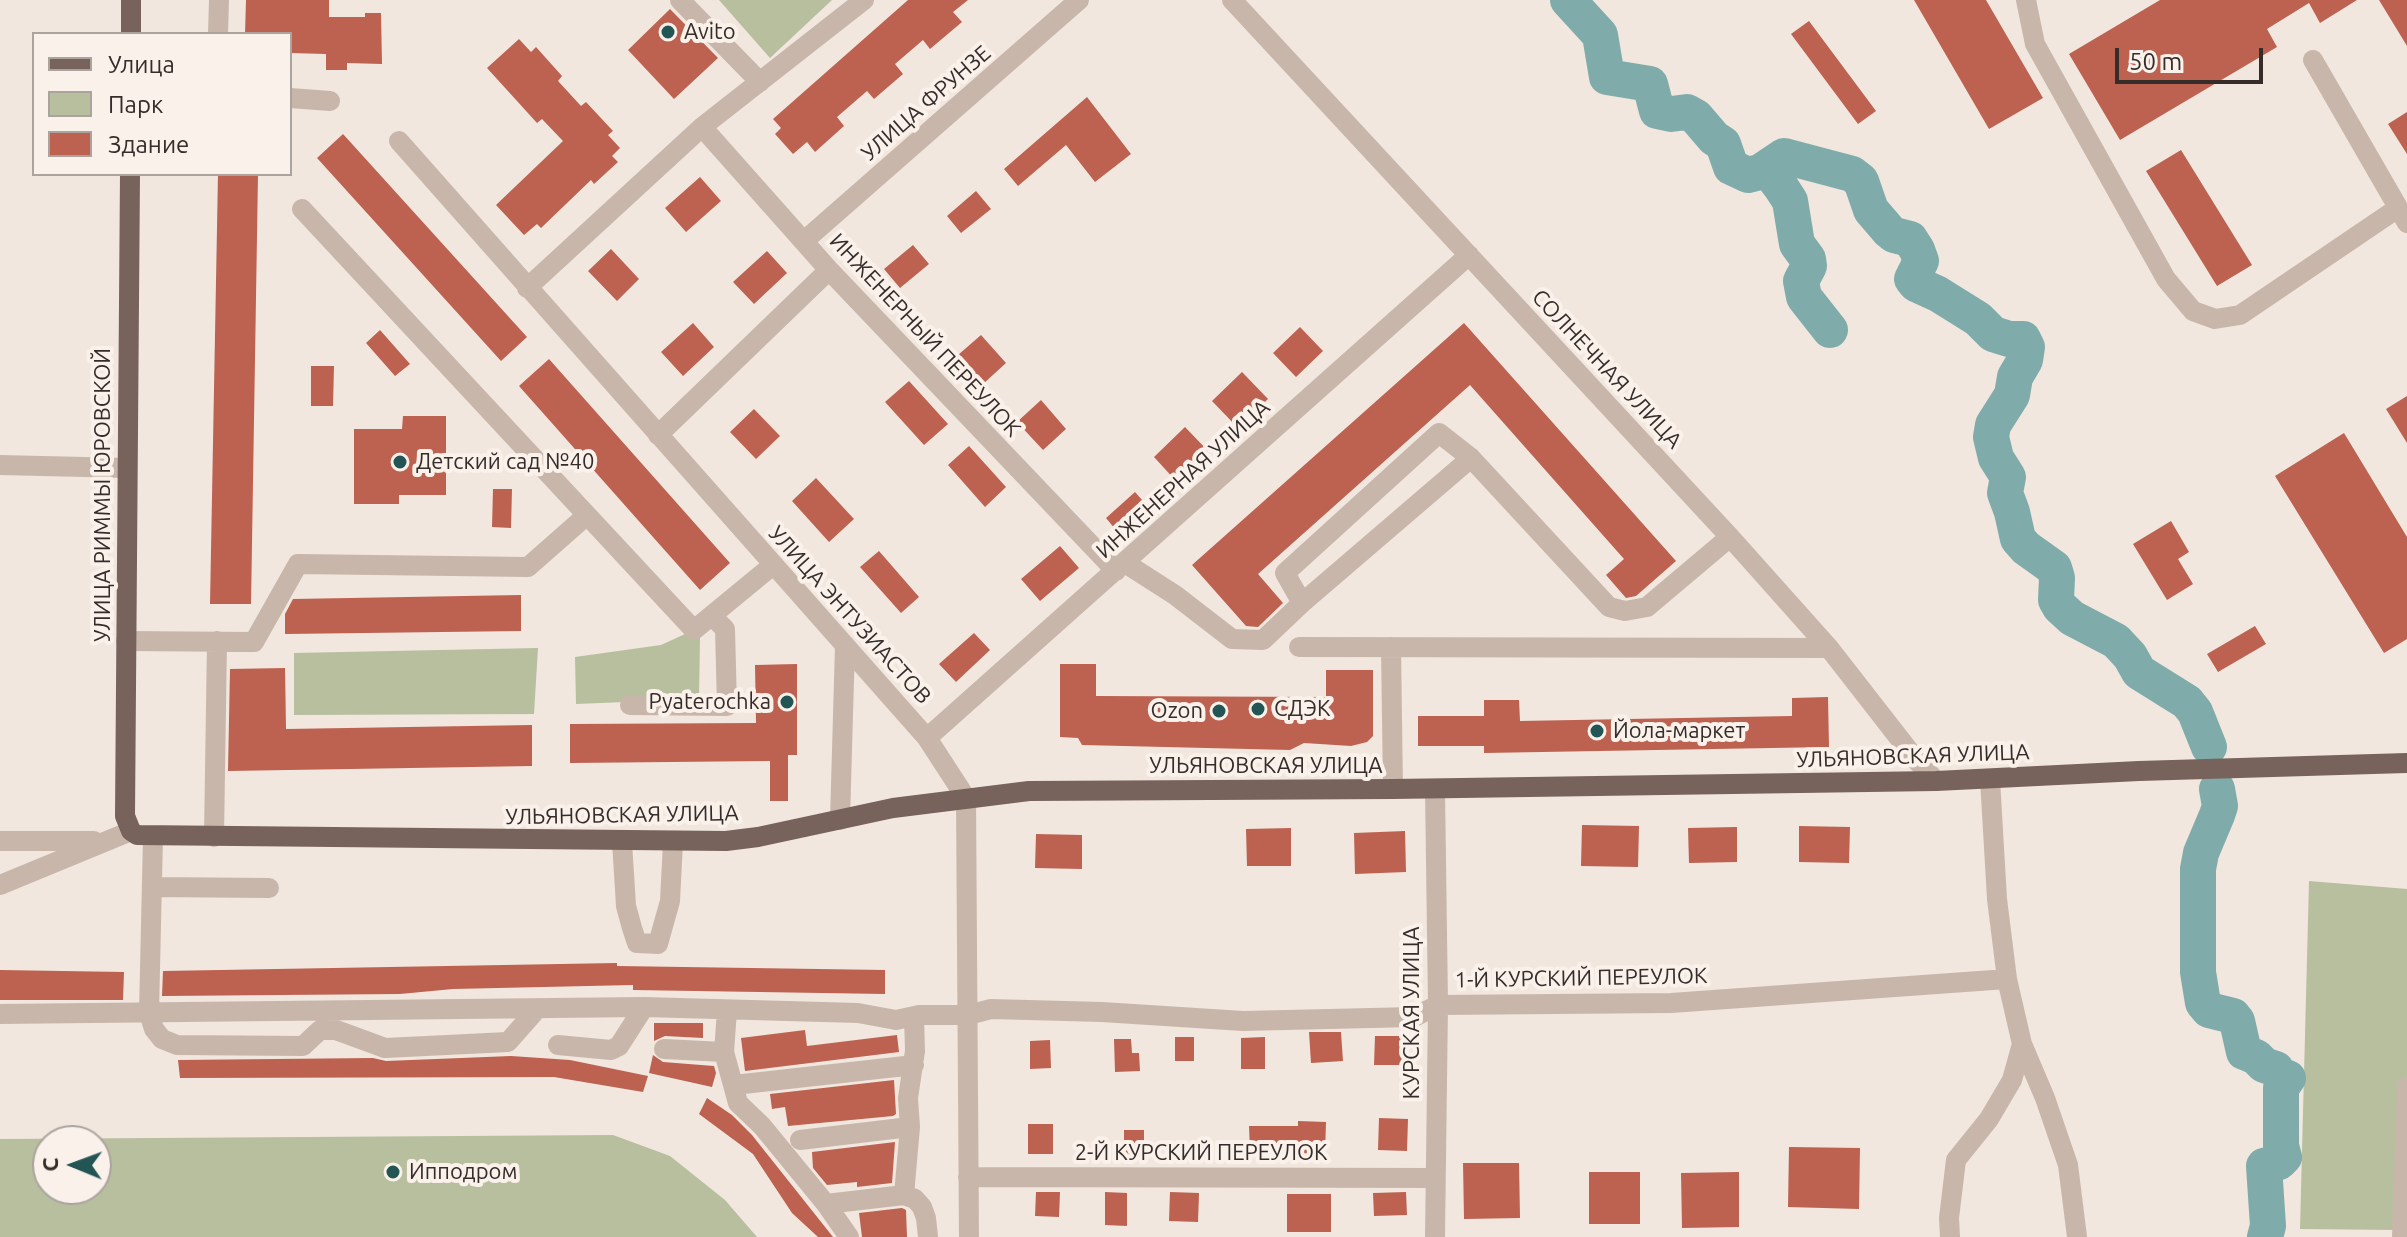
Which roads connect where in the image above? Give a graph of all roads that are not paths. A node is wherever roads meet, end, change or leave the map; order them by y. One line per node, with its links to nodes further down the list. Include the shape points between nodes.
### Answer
1 (131, 0): 8 (main road)
2 (219, 0): 9 (street)
3 (680, 0): 11 (street)
4 (864, 0): 11 (street)
5 (1079, 0): 19 (street, УЛИЦА ФРУНЗЕ)
6 (1232, 0): 20 (street, СОЛНЕЧНАЯ УЛИЦА)
7 (2026, 0): 18 (street, via 2035,44 2166,279 2193,311 2215,319 2240,315)
8 (131, 32)
9 (218, 32)
10 (2313, 60): 18 (street)
11 (760, 82): 14 (street)
12 (292, 98): 13 (street)
13 (330, 101)
14 (702, 127): 19 (street, ИНЖЕНЕРНЫЙ ПЕРЕУЛОК); 22 (street)
15 (399, 141): 22 (street, УЛИЦА ЭНТУЗИАСТОВ)
16 (130, 176): 26 (main road, УЛИЦА РИММЫ ЮРОВСКОЙ)
17 (302, 209): 27 (street)
18 (2402, 216)
19 (804, 241): 21 (street, ИНЖЕНЕРНЫЙ ПЕРЕУЛОК)
20 (1469, 255): 28 (street, СОЛНЕЧНАЯ УЛИЦА); 30 (street, ИНЖЕНЕРНАЯ УЛИЦА)
21 (829, 270): 23 (street); 30 (street, ИНЖЕНЕРНЫЙ ПЕРЕУЛОК)
22 (527, 288): 23 (street, УЛИЦА ЭНТУЗИАСТОВ)
23 (658, 435): 29 (street, УЛИЦА ЭНТУЗИАСТОВ)
24 (1471, 458): 28 (street, via 1609,607 1647,607); 31 (street, ИНЖЕНЕРНЫЙ ПЕРЕУЛОК); 31 (street, via 1439,433 1285,573)
25 (0, 465): 26 (street)
26 (127, 468): 33 (main road, УЛИЦА РИММЫ ЮРОВСКОЙ)
27 (587, 515): 32 (street, via 694,630); 34 (street, via 528,567 298,564 254,642)
28 (1730, 537): 38 (street, СОЛНЕЧНАЯ УЛИЦА)
29 (773, 565): 32 (street); 35 (street, УЛИЦА ЭНТУЗИАСТОВ)
30 (1121, 567): 31 (street, ИНЖЕНЕРНЫЙ ПЕРЕУЛОК, via 1175,595 1232,639 1263,640); 40 (street, ИНЖЕНЕРНАЯ УЛИЦА)
31 (1302, 603)
32 (712, 616): 39 (street, via 725,629 727,706)
33 (126, 641): 34 (street); 48 (main road, УЛИЦА РИММЫ ЮРОВСКОЙ)
34 (217, 641): 50 (street)
35 (845, 645): 40 (street, УЛИЦА ЭНТУЗИАСТОВ); 47 (street)
36 (1299, 647): 37 (street)
37 (1391, 647): 38 (street); 44 (street)
38 (1829, 648): 43 (street, СОЛНЕЧНАЯ УЛИЦА)
39 (630, 705)
40 (927, 738): 46 (street, УЛИЦА ЭНТУЗИАСТОВ)
41 (2407, 763): 42 (main road, УЛЬЯНОВСКАЯ УЛИЦА)
42 (1990, 779): 43 (main road, УЛЬЯНОВСКАЯ УЛИЦА); 58 (street)
43 (1936, 781): 45 (main road, УЛЬЯНОВСКАЯ УЛИЦА)
44 (1393, 789): 45 (main road, УЛЬЯНОВСКАЯ УЛИЦА); 46 (main road, УЛЬЯНОВСКАЯ УЛИЦА, via 1029,791)
45 (1435, 789): 59 (street, КУРСКАЯ УЛИЦА)
46 (966, 798): 47 (main road, УЛЬЯНОВСКАЯ УЛИЦА); 65 (street)
47 (840, 820): 54 (main road, УЛЬЯНОВСКАЯ УЛИЦА, via 758,837)
48 (128, 824): 49 (main road, УЛЬЯНОВСКАЯ УЛИЦА, via 137,835); 52 (street)
49 (153, 837): 50 (main road, УЛЬЯНОВСКАЯ УЛИЦА); 56 (street)
50 (214, 837): 53 (main road, УЛЬЯНОВСКАЯ УЛИЦА)
51 (0, 841): 52 (street)
52 (106, 841): 55 (street)
53 (622, 842): 54 (main road, УЛЬЯНОВСКАЯ УЛИЦА); 54 (street, via 626,906 637,943 658,944 670,901)
54 (673, 842)
55 (0, 885)
56 (153, 887): 57 (street); 63 (street)
57 (269, 888)
58 (2007, 979): 59 (street, 1-Й КУРСКИЙ ПЕРЕУЛОК, via 1671,1003); 67 (street)
59 (1438, 1005): 65 (street, 1-Й КУРСКИЙ ПЕРЕУЛОК, via 1399,1018 1243,1021 991,1009); 78 (street, КУРСКАЯ УЛИЦА)
60 (644, 1007): 61 (street, 1-Й КУРСКИЙ ПЕРЕУЛОК); 62 (street, 1-Й КУРСКИЙ ПЕРЕУЛОК); 68 (street, via 611,1050)
61 (538, 1008): 63 (street, 1-Й КУРСКИЙ ПЕРЕУЛОК); 63 (street, via 508,1042 385,1048 336,1030 320,1030 303,1046 177,1045 162,1039)
62 (727, 1010): 66 (street, 1-Й КУРСКИЙ ПЕРЕУЛОК, via 858,1013 896,1020); 70 (street)
63 (149, 1013): 64 (street, 1-Й КУРСКИЙ ПЕРЕУЛОК)
64 (0, 1014)
65 (968, 1015): 66 (street, 1-Й КУРСКИЙ ПЕРЕУЛОК); 77 (street)
66 (914, 1016): 71 (street)
67 (2022, 1044): 85 (street, via 2012,1080 1956,1160); 86 (street, via 2068,1165)
68 (558, 1045)
69 (664, 1049): 70 (street)
70 (724, 1052): 72 (street)
71 (914, 1065): 72 (street); 75 (street)
72 (734, 1085): 80 (street, via 738,1103)
73 (2407, 1087): 74 (street)
74 (2407, 1100): 87 (street)
75 (910, 1127): 76 (street); 79 (street)
76 (800, 1140)
77 (968, 1177): 78 (street, 2-Й КУРСКИЙ ПЕРЕУЛОК); 83 (street)
78 (1435, 1178): 84 (street, КУРСКАЯ УЛИЦА)
79 (904, 1195): 80 (street); 82 (street, via 922,1207)
80 (826, 1204): 81 (street)
81 (849, 1237)
82 (928, 1237)
83 (969, 1237)
84 (1435, 1237)
85 (1950, 1237)
86 (2077, 1237)
87 (2402, 1237)

